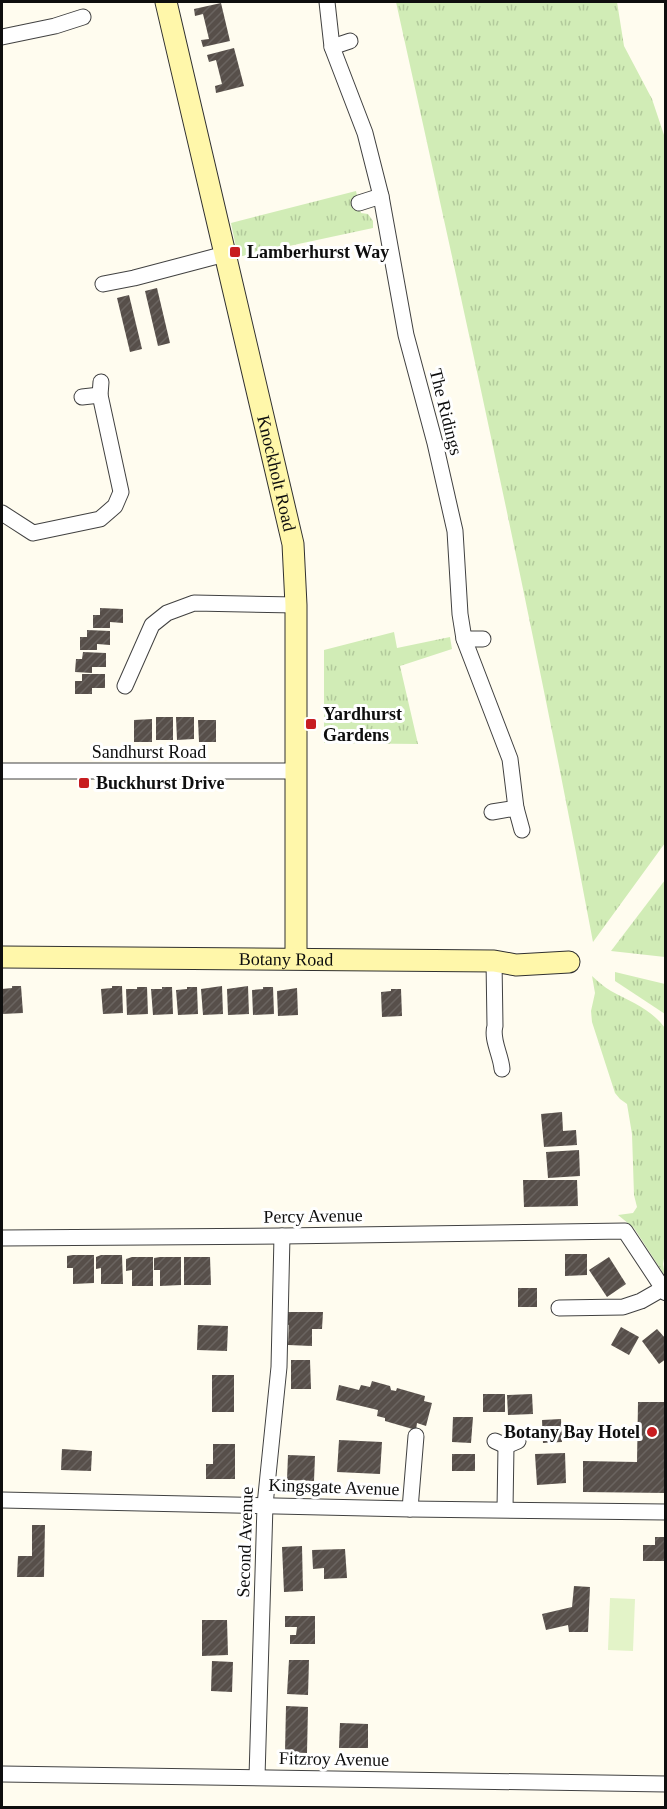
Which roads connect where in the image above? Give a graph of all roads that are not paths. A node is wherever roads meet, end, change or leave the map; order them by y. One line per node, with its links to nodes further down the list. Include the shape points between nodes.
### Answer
1 (166, 2): 9 (street, Knockholt Road)
2 (327, 2): 6 (street, The Ridings)
3 (83, 17): 4 (street)
4 (2, 37)
5 (350, 41): 6 (street)
6 (332, 47): 7 (street, The Ridings, via 365,133)
7 (381, 196): 8 (street); 14 (street, The Ridings, via 406,334 455,531)
8 (359, 203)
9 (225, 254): 10 (street); 13 (street, Knockholt Road, via 293,544)
10 (103, 284)
11 (82, 397): 12 (street, via 100,389 121,492 115,506 100,519 33,533)
12 (2, 513)
13 (296, 605): 16 (street, via 194,603 167,613 152,625); 18 (street, Knockholt Road)
14 (464, 639): 15 (street); 19 (street, The Ridings, via 510,759)
15 (483, 639)
16 (125, 686)
17 (2, 771): 18 (street, Sandhurst Road)
18 (296, 771): 23 (street, Knockholt Road)
19 (516, 808): 20 (street); 21 (street, The Ridings)
20 (492, 812)
21 (522, 830)
22 (2, 957): 23 (street, Botany Road)
23 (296, 958): 24 (street, Botany Road)
24 (494, 961): 25 (street, Botany Road, via 516,965); 26 (street, via 493,1033)
25 (568, 962)
26 (502, 1069)
27 (282, 1236): 28 (street, Percy Avenue); 29 (street, Percy Avenue, via 625,1231); 34 (street, Second Avenue, via 279,1367)
28 (2, 1238)
29 (664, 1291): 30 (street, via 623,1307)
30 (559, 1308)
31 (416, 1436): 35 (street)
32 (506, 1443): 36 (street)
33 (2, 1500): 34 (street, Kingsgate Avenue)
34 (265, 1505): 35 (street, Kingsgate Avenue); 39 (street, Second Avenue)
35 (410, 1509): 36 (street, Kingsgate Avenue)
36 (505, 1509): 37 (street, Kingsgate Avenue)
37 (666, 1512)
38 (2, 1774): 39 (street, Fitzroy Avenue)
39 (258, 1777): 40 (street, Fitzroy Avenue)
40 (666, 1784)

